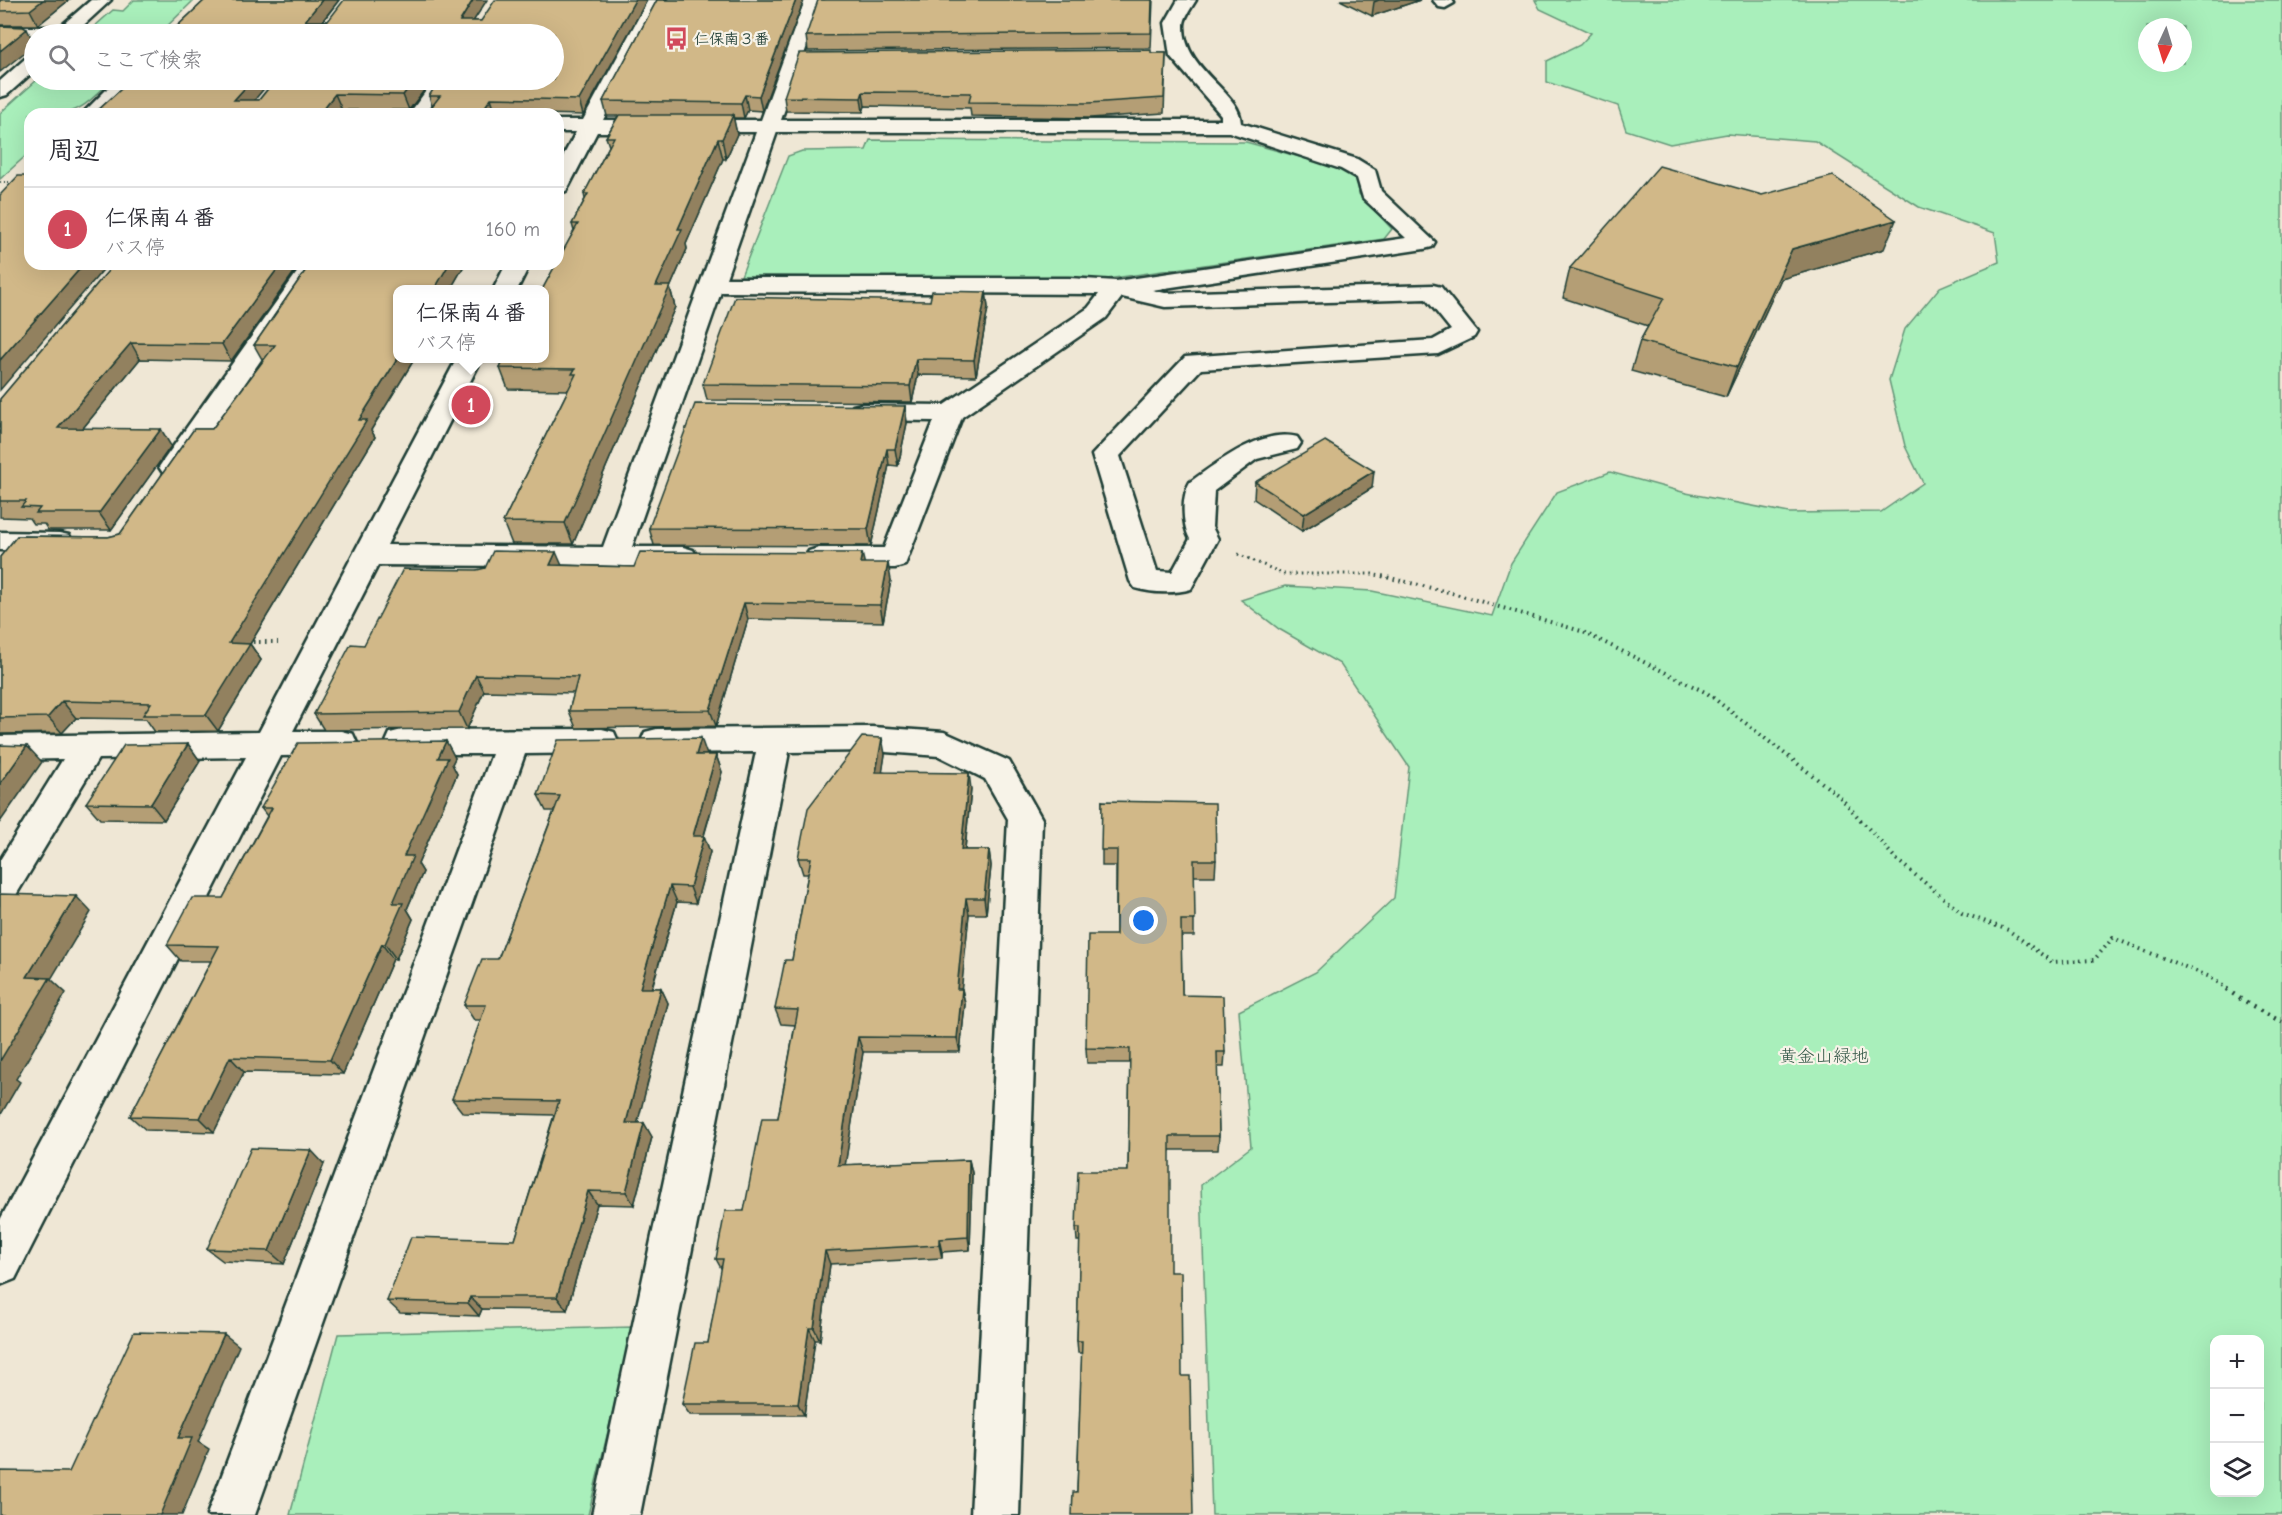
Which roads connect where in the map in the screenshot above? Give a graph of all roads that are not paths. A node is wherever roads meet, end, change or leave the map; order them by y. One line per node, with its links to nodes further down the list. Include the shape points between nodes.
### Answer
1 (102, 0): 5 (street)
2 (657, 0): 15 (street)
3 (814, 0): 16 (street, via 805,59)
4 (1187, 0): 17 (street, via 1174,23 1168,56 1231,114)
5 (76, 24)
6 (0, 33): 7 (street)
7 (24, 33)
8 (24, 70): 11 (street)
9 (117, 90): 12 (street)
10 (437, 90): 13 (street)
11 (0, 92)
12 (98, 108)
13 (423, 108)
14 (564, 126): 15 (street)
15 (589, 126): 16 (street); 18 (street)
16 (769, 126): 17 (street); 22 (street)
17 (1231, 126): 23 (street, via 1349,164 1367,176 1371,193 1424,242)
18 (564, 174)
19 (311, 270): 28 (street)
20 (515, 270): 21 (street)
21 (508, 285)
22 (712, 285): 23 (street); 32 (street, via 679,410)
23 (1116, 288): 26 (street, via 1097,313); 27 (street, via 1165,300 1433,292 1466,332 1438,347 1194,362 1107,455 1145,581 1181,582 1204,539 1198,527 1200,488 1248,453)
24 (467, 363): 31 (street)
25 (832, 412): 26 (street)
26 (950, 413): 34 (street, via 895,558)
27 (1288, 443)
28 (160, 484)
29 (0, 541): 30 (street)
30 (87, 542)
31 (370, 555): 32 (street); 37 (street)
32 (614, 557): 33 (street)
33 (707, 557)
34 (801, 558)
35 (775, 740): 36 (street); 43 (street); 44 (street, via 872,739 944,744 997,770 1025,819)
36 (513, 742): 37 (street); 42 (street)
37 (270, 743): 38 (street); 41 (street)
38 (88, 747): 39 (street); 40 (street)
39 (0, 748)
40 (0, 890)
41 (0, 1264)
42 (231, 1515)
43 (616, 1515)
44 (995, 1515)

